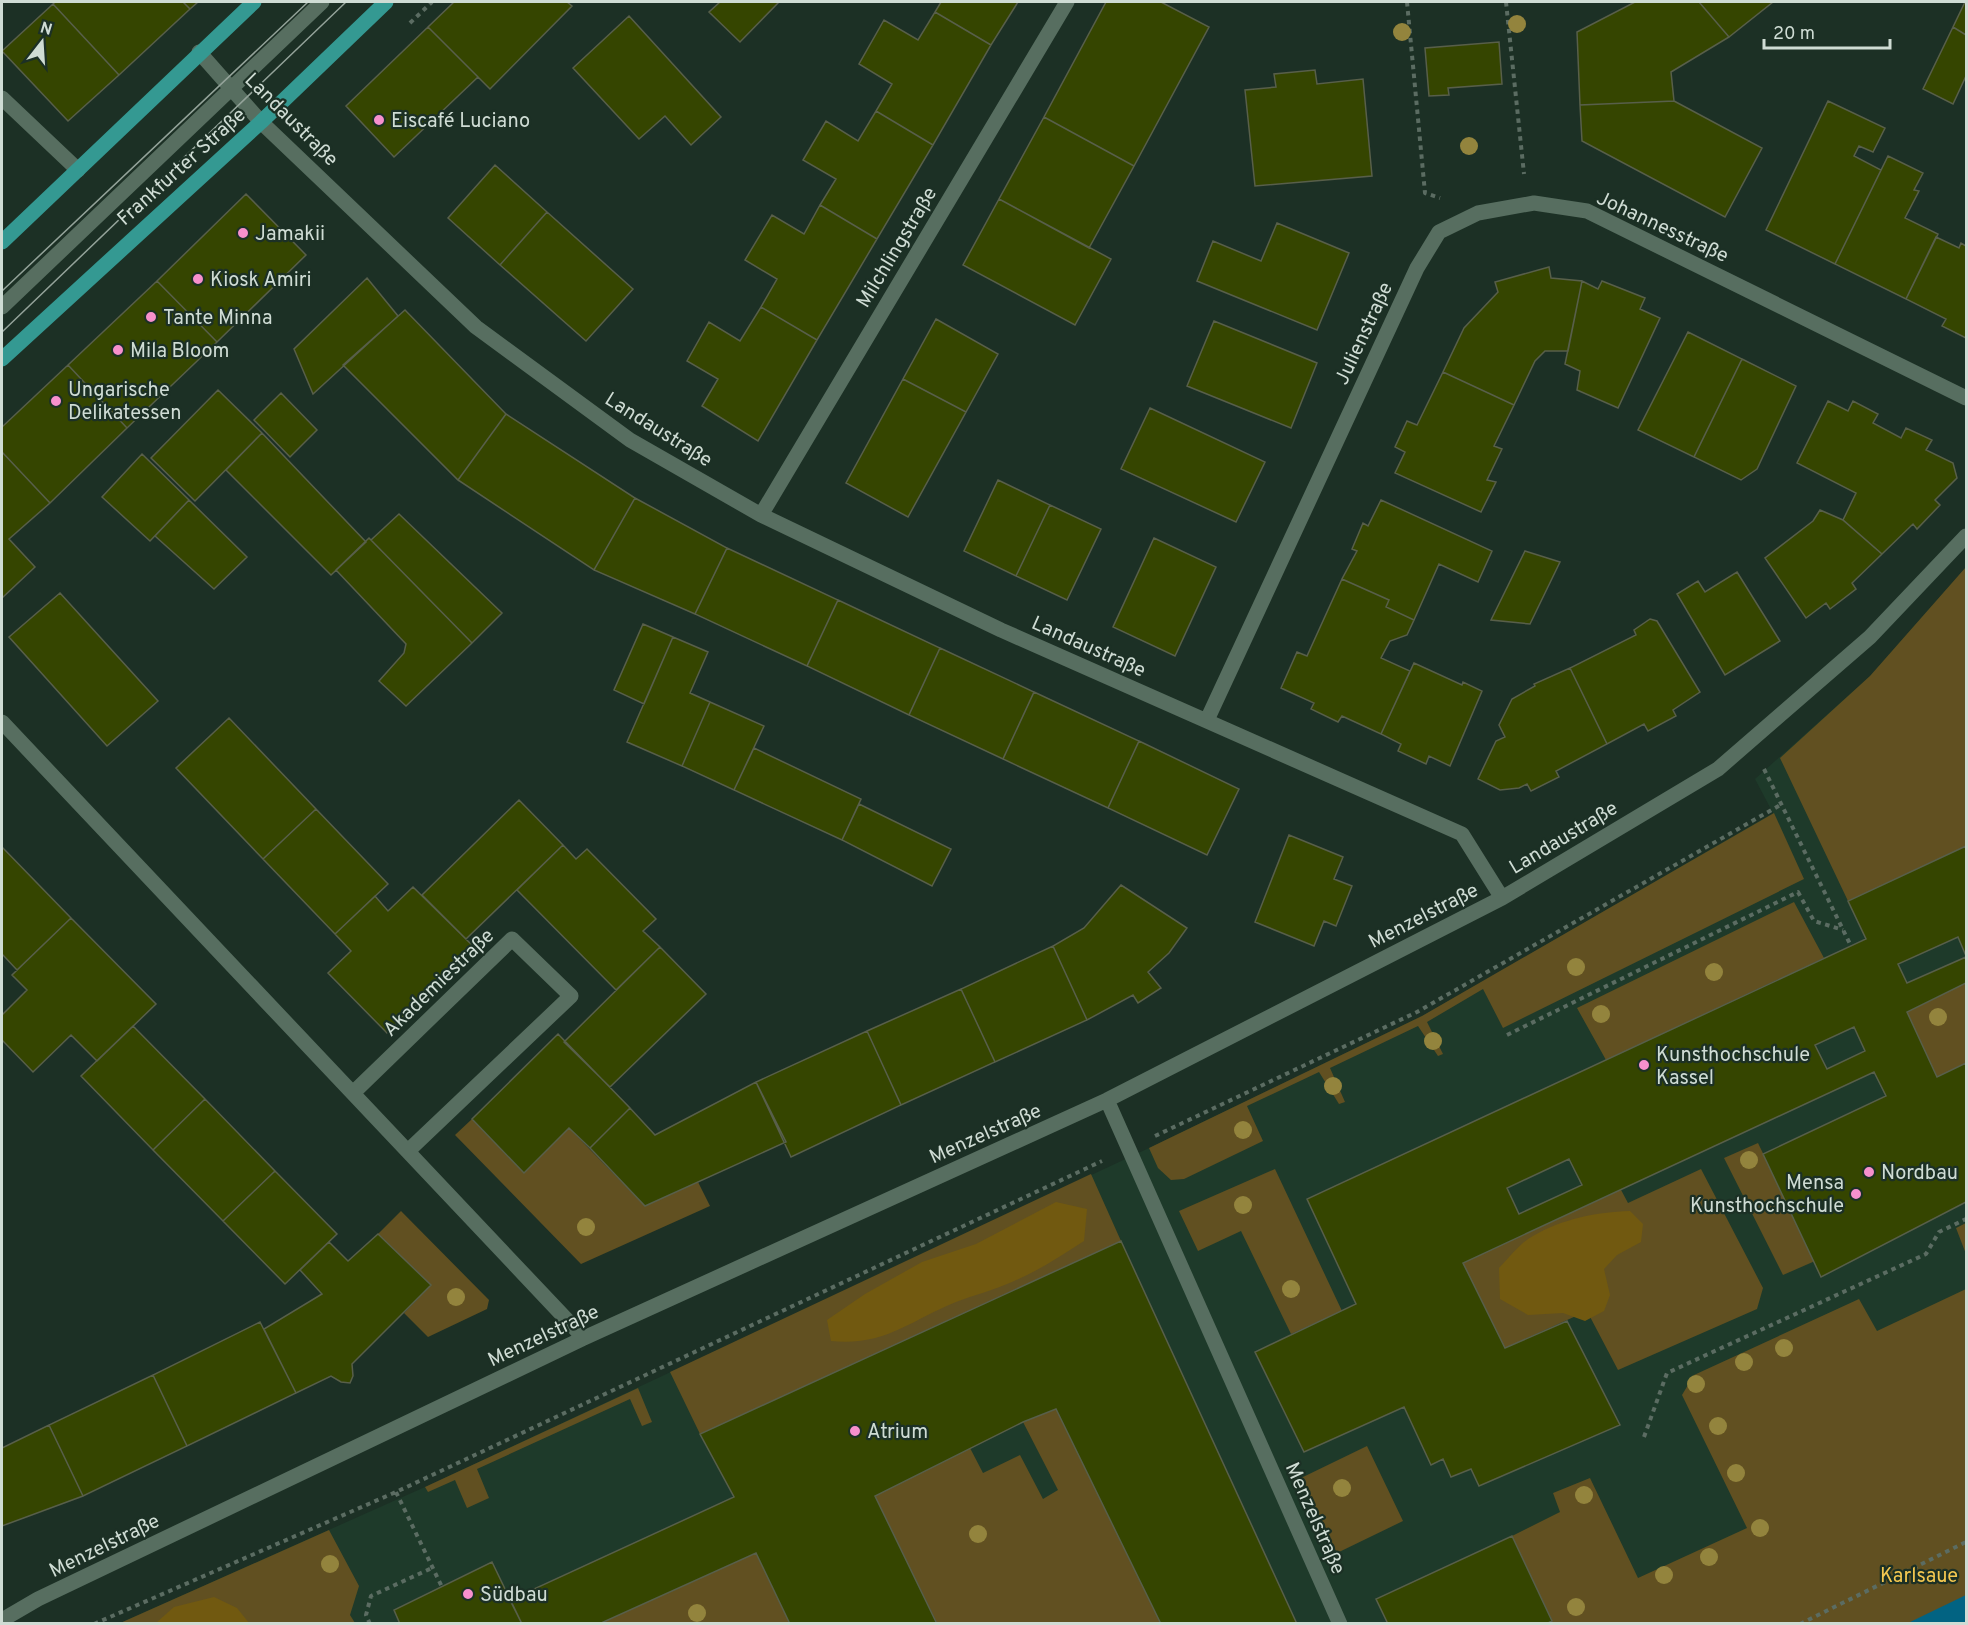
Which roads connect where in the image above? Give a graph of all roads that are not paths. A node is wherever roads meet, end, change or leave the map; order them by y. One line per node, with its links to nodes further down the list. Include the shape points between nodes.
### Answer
1 (254, 2): 5 (main road)
2 (322, 2): 6 (street)
3 (386, 2): 8 (main road, Frankfurter Straße)
4 (1067, 2): 15 (street, Milchlingstraße)
5 (199, 52): 6 (street, Landaustraße); 9 (main road)
6 (231, 88): 8 (street, Landaustraße); 12 (street)
7 (2, 98): 9 (street)
8 (261, 122): 13 (main road, Frankfurter Straße); 15 (street, Landaustraße, via 476,327 630,440)
9 (78, 170): 11 (main road)
10 (1478, 213): 14 (street, Johannesstraße, via 1534,203 1587,211); 17 (street, Julienstraße, via 1439,232 1417,268)
11 (2, 242)
12 (2, 307)
13 (2, 359)
14 (1966, 398)
15 (761, 515): 17 (street, Landaustraße, via 1001,630)
16 (1966, 536): 19 (street, Landaustraße, via 1870,637 1718,769)
17 (1206, 720): 19 (street, Landaustraße, via 1462,834)
18 (2, 722): 20 (street)
19 (1502, 898): 21 (street, Menzelstraße)
20 (353, 1093): 22 (street); 22 (street, Akademiestraße, via 512,939 571,996)
21 (1107, 1100): 23 (street, Menzelstraße); 25 (street, Menzelstraße)
22 (408, 1151): 23 (street)
23 (584, 1338): 24 (street, Menzelstraße)
24 (2, 1620)
25 (1340, 1623)

